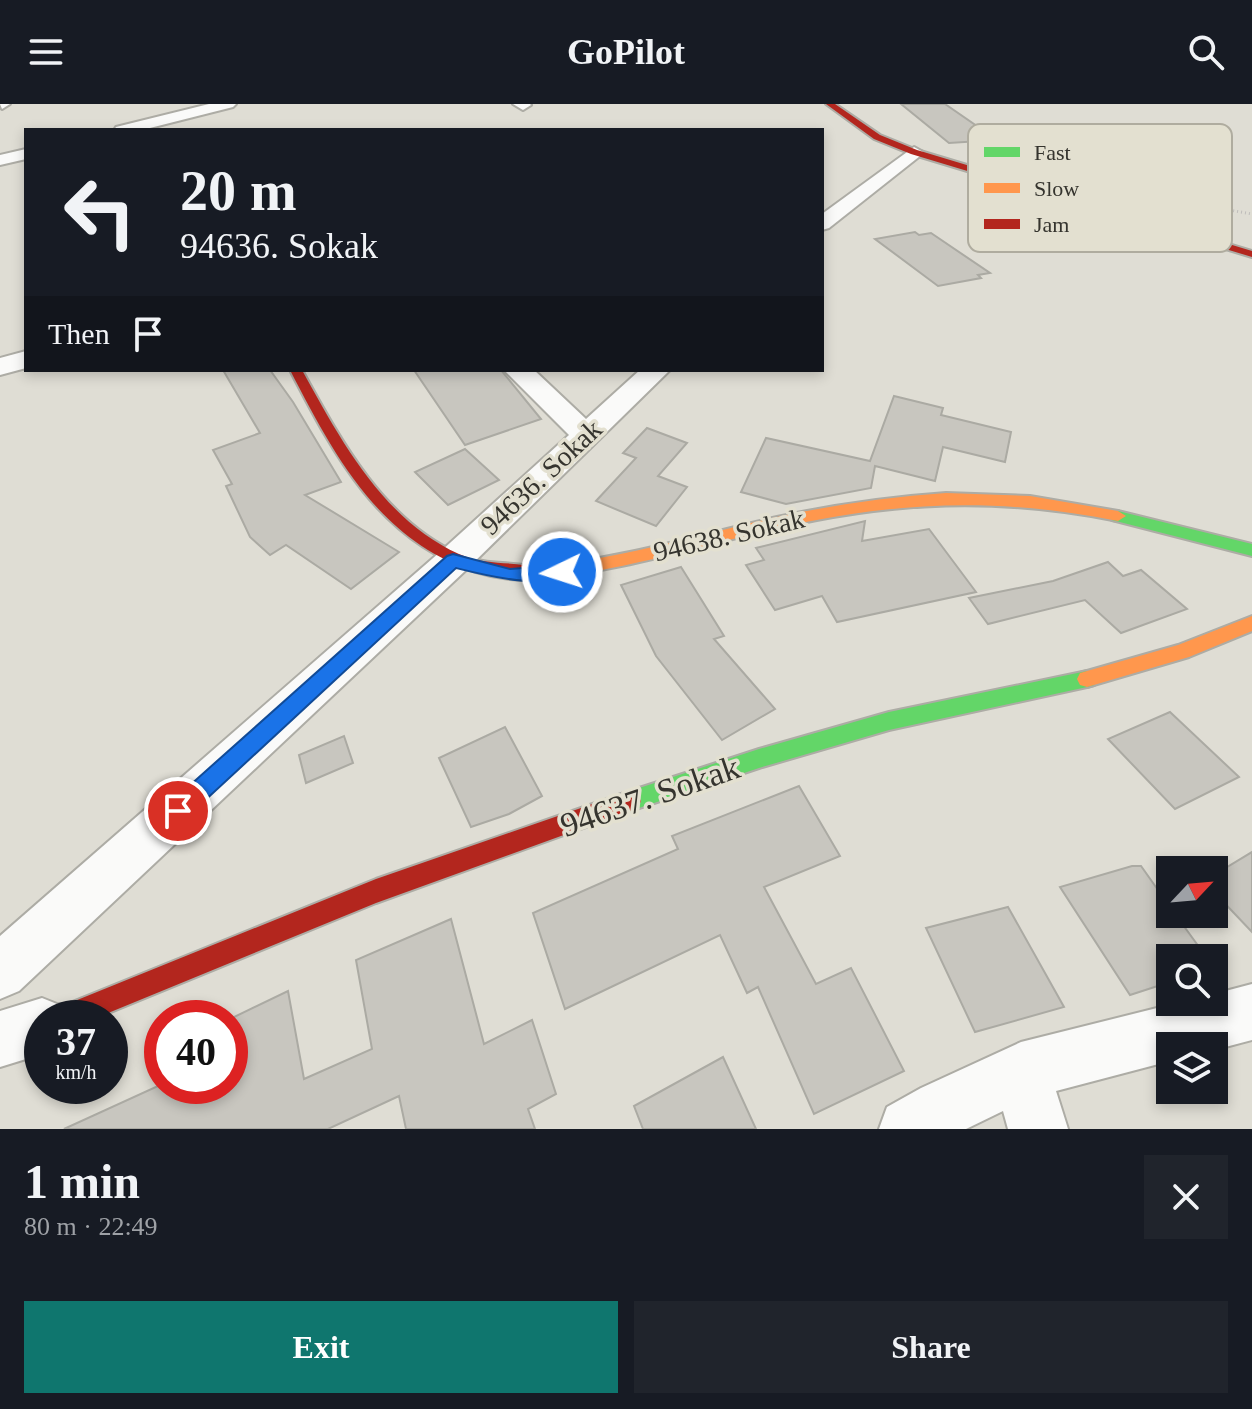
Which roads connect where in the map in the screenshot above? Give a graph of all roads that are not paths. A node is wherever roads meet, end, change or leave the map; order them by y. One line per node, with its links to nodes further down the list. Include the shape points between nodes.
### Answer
1 (228, 104): 3 (street)
2 (830, 104): 6 (street, via 877,137)
3 (209, 106): 4 (street); 5 (street)
4 (129, 128)
5 (213, 128)
6 (914, 152): 9 (street); 10 (street)
7 (24, 154): 8 (street)
8 (0, 160)
9 (968, 168)
10 (824, 222)
11 (1232, 248): 12 (street)
12 (1252, 254)
13 (24, 360): 14 (street)
14 (0, 367)
15 (297, 372): 20 (street, 94638. Sokak, via 335,442 377,500)
16 (520, 372): 18 (street)
17 (654, 372): 18 (street, 94636. Sokak)
18 (585, 434): 20 (street, 94636. Sokak)
19 (1252, 550): 20 (street, 94638. Sokak, via 1072,506 985,494 854,508 555,572 510,575)
20 (453, 561): 22 (street, 94636. Sokak)
21 (1252, 623): 23 (street, 94637. Sokak, via 1182,652 1035,693 891,720 702,776 376,891)
22 (0, 972)
23 (108, 1000)
24 (1252, 1012): 27 (street)
25 (24, 1032): 26 (street)
26 (0, 1039)
27 (1021, 1071): 28 (street); 29 (street)
28 (909, 1129)
29 (1038, 1129)

